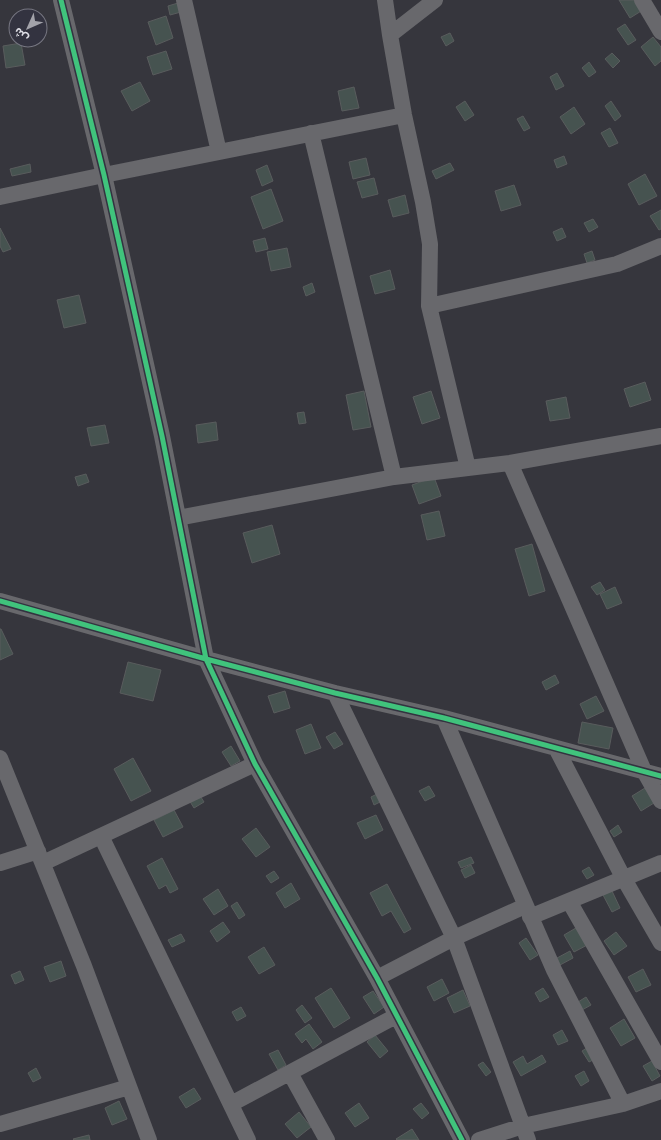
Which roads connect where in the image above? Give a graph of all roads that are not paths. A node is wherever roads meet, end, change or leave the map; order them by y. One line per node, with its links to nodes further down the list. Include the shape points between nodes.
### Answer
1 (61, 0): 11 (street)
2 (184, 0): 10 (street)
3 (385, 0): 7 (street)
4 (435, 0): 7 (street)
5 (642, 0): 6 (street)
6 (661, 32)
7 (390, 35): 8 (street)
8 (404, 115): 9 (street); 14 (street, via 430,244)
9 (310, 134): 10 (street); 18 (street)
10 (218, 152): 11 (street)
11 (104, 175): 12 (street); 19 (street)
12 (0, 197)
13 (661, 246): 14 (street, via 617,264)
14 (430, 306): 17 (street)
15 (661, 436): 16 (street)
16 (510, 463): 17 (street); 27 (street)
17 (468, 468): 18 (street)
18 (394, 477): 19 (street)
19 (178, 518): 21 (street)
20 (0, 602): 21 (street)
21 (206, 659): 22 (street); 26 (street)
22 (335, 693): 23 (street); 37 (street)
23 (444, 718): 24 (street); 36 (street)
24 (556, 748): 27 (street); 34 (street)
25 (0, 758): 31 (street)
26 (255, 764): 30 (street); 39 (street)
27 (644, 771): 28 (street); 29 (street)
28 (661, 776)
29 (661, 801)
30 (100, 836): 31 (street); 45 (street)
31 (40, 857): 32 (street); 43 (street)
32 (0, 863)
33 (661, 863): 34 (street)
34 (624, 879): 35 (street); 38 (street)
35 (569, 901): 36 (street); 41 (street)
36 (527, 912): 37 (street); 46 (street)
37 (454, 938): 39 (street); 48 (street)
38 (661, 944)
39 (377, 978): 40 (street)
40 (396, 1016): 42 (street); 52 (street)
41 (661, 1062)
42 (290, 1073): 45 (street); 51 (street)
43 (129, 1087): 47 (street); 49 (street)
44 (661, 1091): 46 (street)
45 (231, 1104): 50 (street)
46 (623, 1104): 48 (street)
47 (0, 1124)
48 (525, 1133): 53 (street)
49 (149, 1140)
50 (248, 1140)
51 (327, 1140)
52 (462, 1140)
53 (480, 1140)

